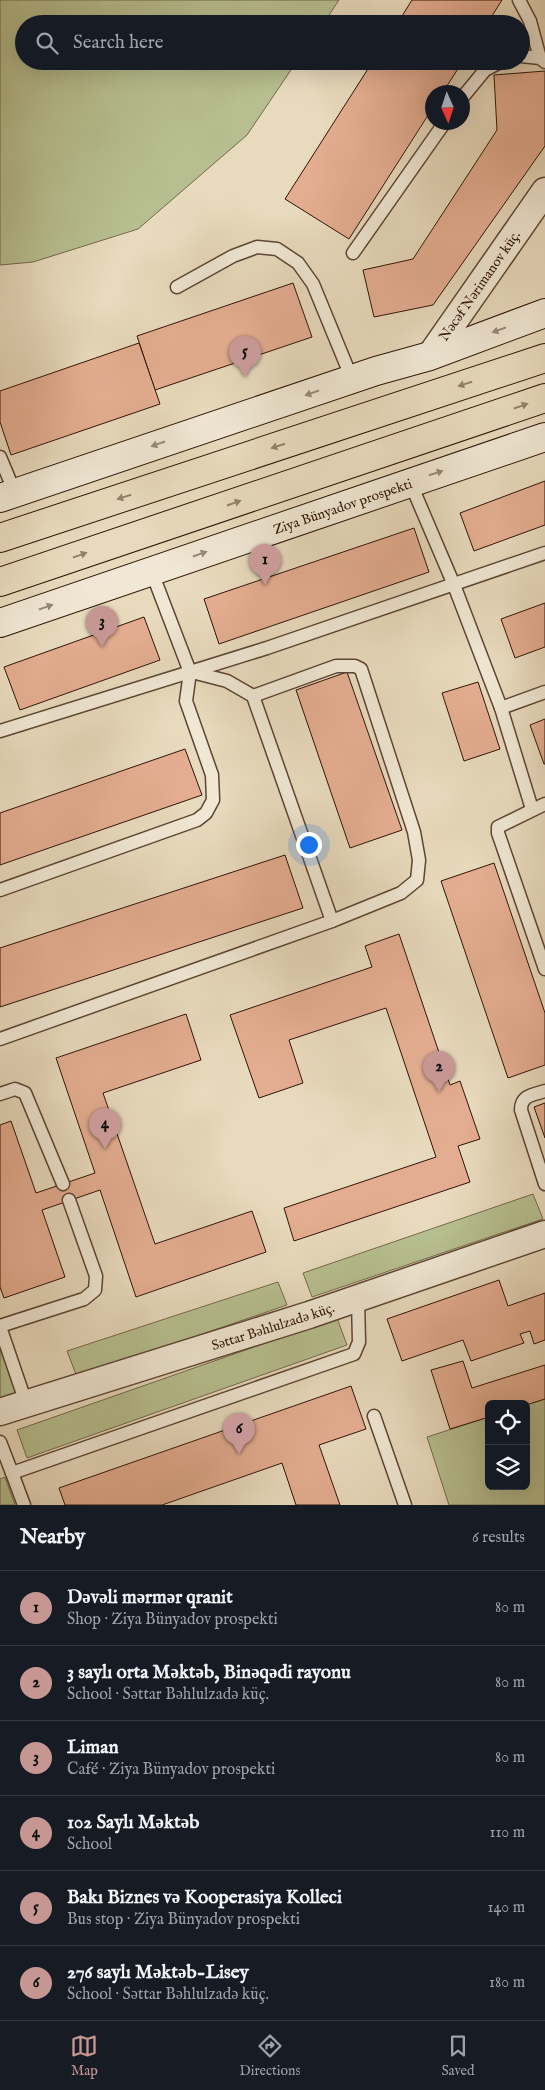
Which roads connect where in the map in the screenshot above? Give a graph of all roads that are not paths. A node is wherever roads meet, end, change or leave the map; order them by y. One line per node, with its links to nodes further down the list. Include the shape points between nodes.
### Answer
1 (519, 0): 2 (lane)
2 (527, 15)
3 (530, 21): 5 (lane)
4 (530, 58): 5 (lane)
5 (543, 60)
6 (485, 70): 7 (lane)
7 (470, 88)
8 (439, 130): 10 (lane)
9 (545, 191): 13 (street, Nəcəf Nərimanov küç.)
10 (353, 253)
11 (177, 287): 15 (lane, via 232,256 257,247 277,249 298,264 314,284)
12 (545, 313): 13 (main road, one-way to 13)
13 (430, 356): 15 (main road)
14 (545, 358): 21 (main road, one-way to 21)
15 (352, 379): 20 (main road, one-way to 20)
16 (545, 398): 24 (main road, one-way to 16)
17 (545, 437): 19 (main road, Ziya Bünyadov prospekti, one-way to 17)
18 (0, 457): 20 (lane)
19 (410, 482): 23 (main road, Ziya Bünyadov prospekti, one-way to 19); 25 (lane)
20 (8, 495)
21 (9, 535)
22 (545, 553): 25 (lane)
23 (151, 570): 26 (main road, Ziya Bünyadov prospekti, one-way to 23); 27 (lane)
24 (0, 582)
25 (454, 585): 27 (lane); 30 (lane)
26 (0, 623)
27 (190, 672): 29 (lane, via 227,681); 31 (lane); 34 (lane, via 186,701 212,775 213,800 206,813 196,820)
28 (545, 692): 30 (lane)
29 (253, 696): 35 (lane); 35 (lane, via 336,666 355,666 361,670 414,832 420,860 416,880 401,893)
30 (501, 708): 33 (lane)
31 (0, 731)
32 (545, 804): 33 (lane)
33 (532, 809): 36 (lane, via 498,827 498,833)
34 (0, 890)
35 (332, 921): 37 (lane)
36 (545, 969)
37 (0, 1039)
38 (545, 1091): 41 (lane, via 524,1098 521,1110)
39 (0, 1094): 40 (lane, via 15,1089 25,1093)
40 (64, 1184)
41 (545, 1184)
42 (69, 1200): 45 (lane, via 96,1276 96,1290 84,1299)
43 (545, 1234): 44 (street, Səttar Bəhlulzadə küç.)
44 (358, 1299): 46 (street, Səttar Bəhlulzadə küç.); 50 (lane, via 359,1342 354,1354)
45 (0, 1327): 46 (lane)
46 (26, 1403): 47 (street, Səttar Bəhlulzadə küç.)
47 (0, 1412)
48 (374, 1416): 52 (lane)
49 (0, 1442): 50 (lane)
50 (12, 1473): 51 (lane)
51 (24, 1505)
52 (404, 1505)

